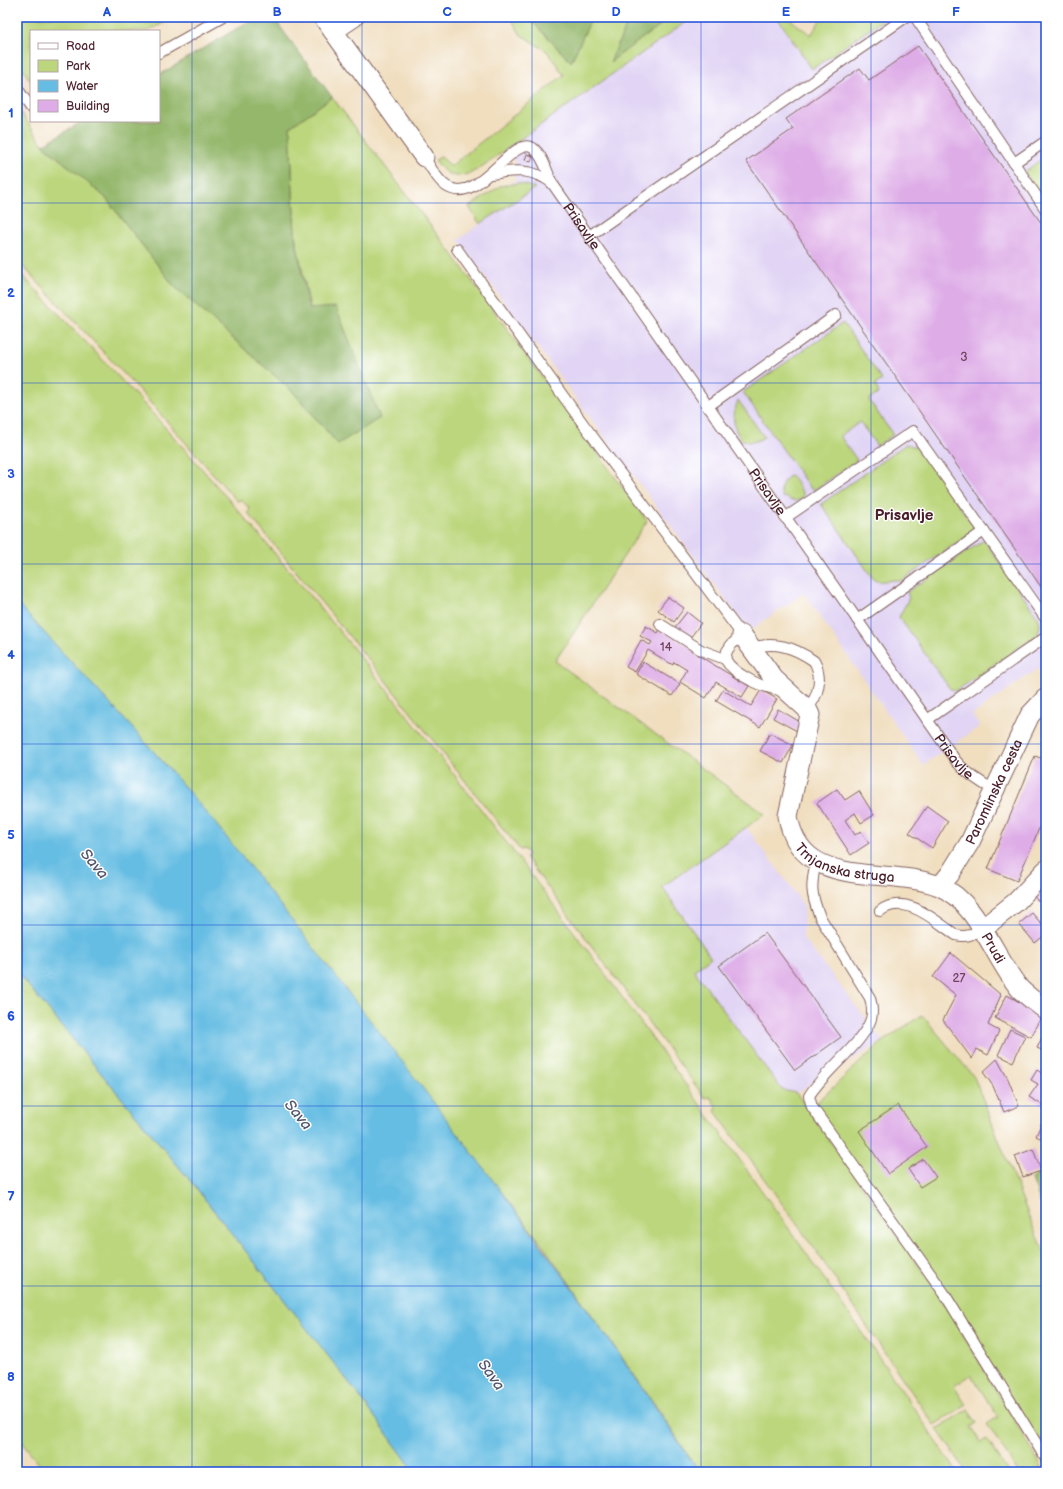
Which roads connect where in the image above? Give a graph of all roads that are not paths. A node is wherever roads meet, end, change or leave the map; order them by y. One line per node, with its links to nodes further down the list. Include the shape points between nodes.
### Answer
1 (224, 17): 6 (lane)
2 (354, 17): 5 (street)
3 (906, 17): 15 (lane)
4 (915, 17): 11 (lane)
5 (328, 24): 10 (street, Prisavlje)
6 (160, 52)
7 (17, 88): 8 (lane)
8 (30, 107)
9 (1046, 142): 11 (lane)
10 (424, 157): 12 (lane, Prisavlje, via 442,182 454,190 475,185)
11 (1014, 163): 14 (lane)
12 (491, 174): 13 (lane, Prisavlje, via 534,173); 13 (lane, Prisavlje, via 504,160 526,146 532,147 539,154)
13 (552, 183): 15 (lane, Prisavlje)
14 (1046, 210)
15 (589, 236): 18 (lane, Prisavlje)
16 (457, 250): 25 (lane, via 584,425)
17 (836, 316): 18 (lane)
18 (707, 407): 19 (lane, Prisavlje)
19 (785, 518): 20 (lane, via 914,431); 22 (lane, Prisavlje)
20 (984, 531): 21 (lane); 22 (lane)
21 (1046, 619)
22 (857, 620): 30 (lane, Prisavlje)
23 (660, 624): 26 (lane, via 701,650)
24 (1046, 637): 30 (lane)
25 (747, 641): 26 (lane, via 731,645); 27 (street); 29 (lane, via 785,646 814,661 819,676 818,688 812,704)
26 (725, 659): 27 (lane, via 730,667 764,687)
27 (784, 690): 29 (street)
28 (1046, 698): 31 (street, Paromlinska cesta, via 1030,715)
29 (807, 709): 32 (street, Trnjanska struga, via 810,721 788,816 795,842)
30 (927, 720): 31 (lane, Prisavlje, via 966,772)
31 (994, 790): 34 (street, Paromlinska cesta, via 962,858)
32 (816, 860): 34 (street, Trnjanska struga, via 850,873 911,878); 38 (lane, via 811,885 814,903 870,998 872,1008 871,1019 865,1032 809,1096 812,1107 944,1293)
33 (1046, 870): 36 (street, via 1016,902)
34 (940, 886): 36 (street, Prudi, via 964,904)
35 (880, 911): 36 (lane, via 888,906 897,905 921,910 961,936 974,934)
36 (982, 929): 37 (street, Prudi, via 1021,990)
37 (1046, 1010)
38 (1046, 1458)

